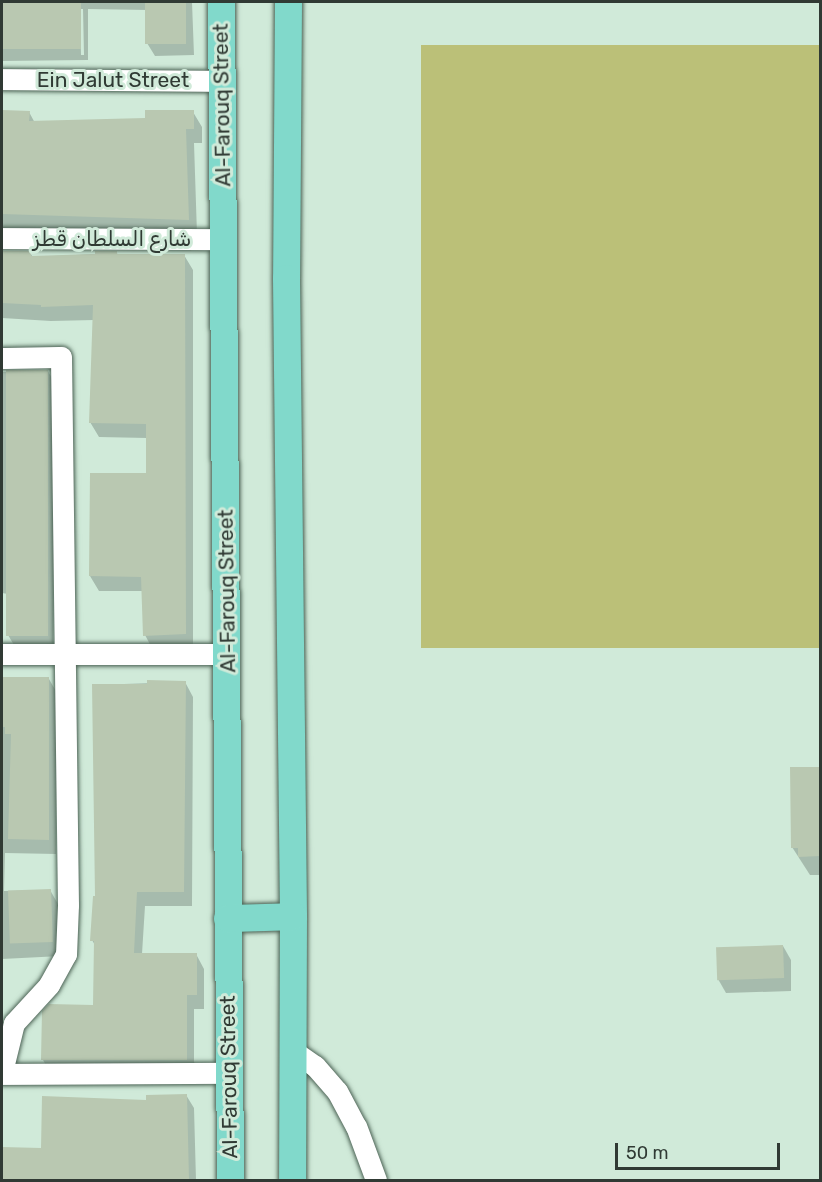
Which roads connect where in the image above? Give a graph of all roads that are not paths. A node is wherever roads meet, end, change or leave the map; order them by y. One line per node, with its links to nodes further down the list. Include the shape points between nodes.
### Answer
1 (221, 2): 4 (main road, Al-Farouq Street)
2 (288, 2): 11 (main road, via 286,278)
3 (2, 79): 4 (street, Ein Jalut Street)
4 (224, 81): 6 (main road, Al-Farouq Street)
5 (2, 238): 6 (street, شارع السلطان قطز)
6 (223, 239): 9 (main road, Al-Farouq Street)
7 (2, 358): 10 (street, via 61,357)
8 (2, 654): 10 (street)
9 (228, 654): 10 (street); 12 (main road, Al-Farouq Street)
10 (65, 655): 14 (street, via 66,954 49,985 14,1023)
11 (293, 916): 12 (main road); 13 (main road)
12 (226, 918): 15 (main road, Al-Farouq Street)
13 (291, 1050): 17 (main road); 18 (street, via 315,1066 337,1091 356,1126)
14 (2, 1073): 15 (street)
15 (228, 1073): 16 (main road, Al-Farouq Street)
16 (230, 1180)
17 (292, 1180)
18 (376, 1180)

